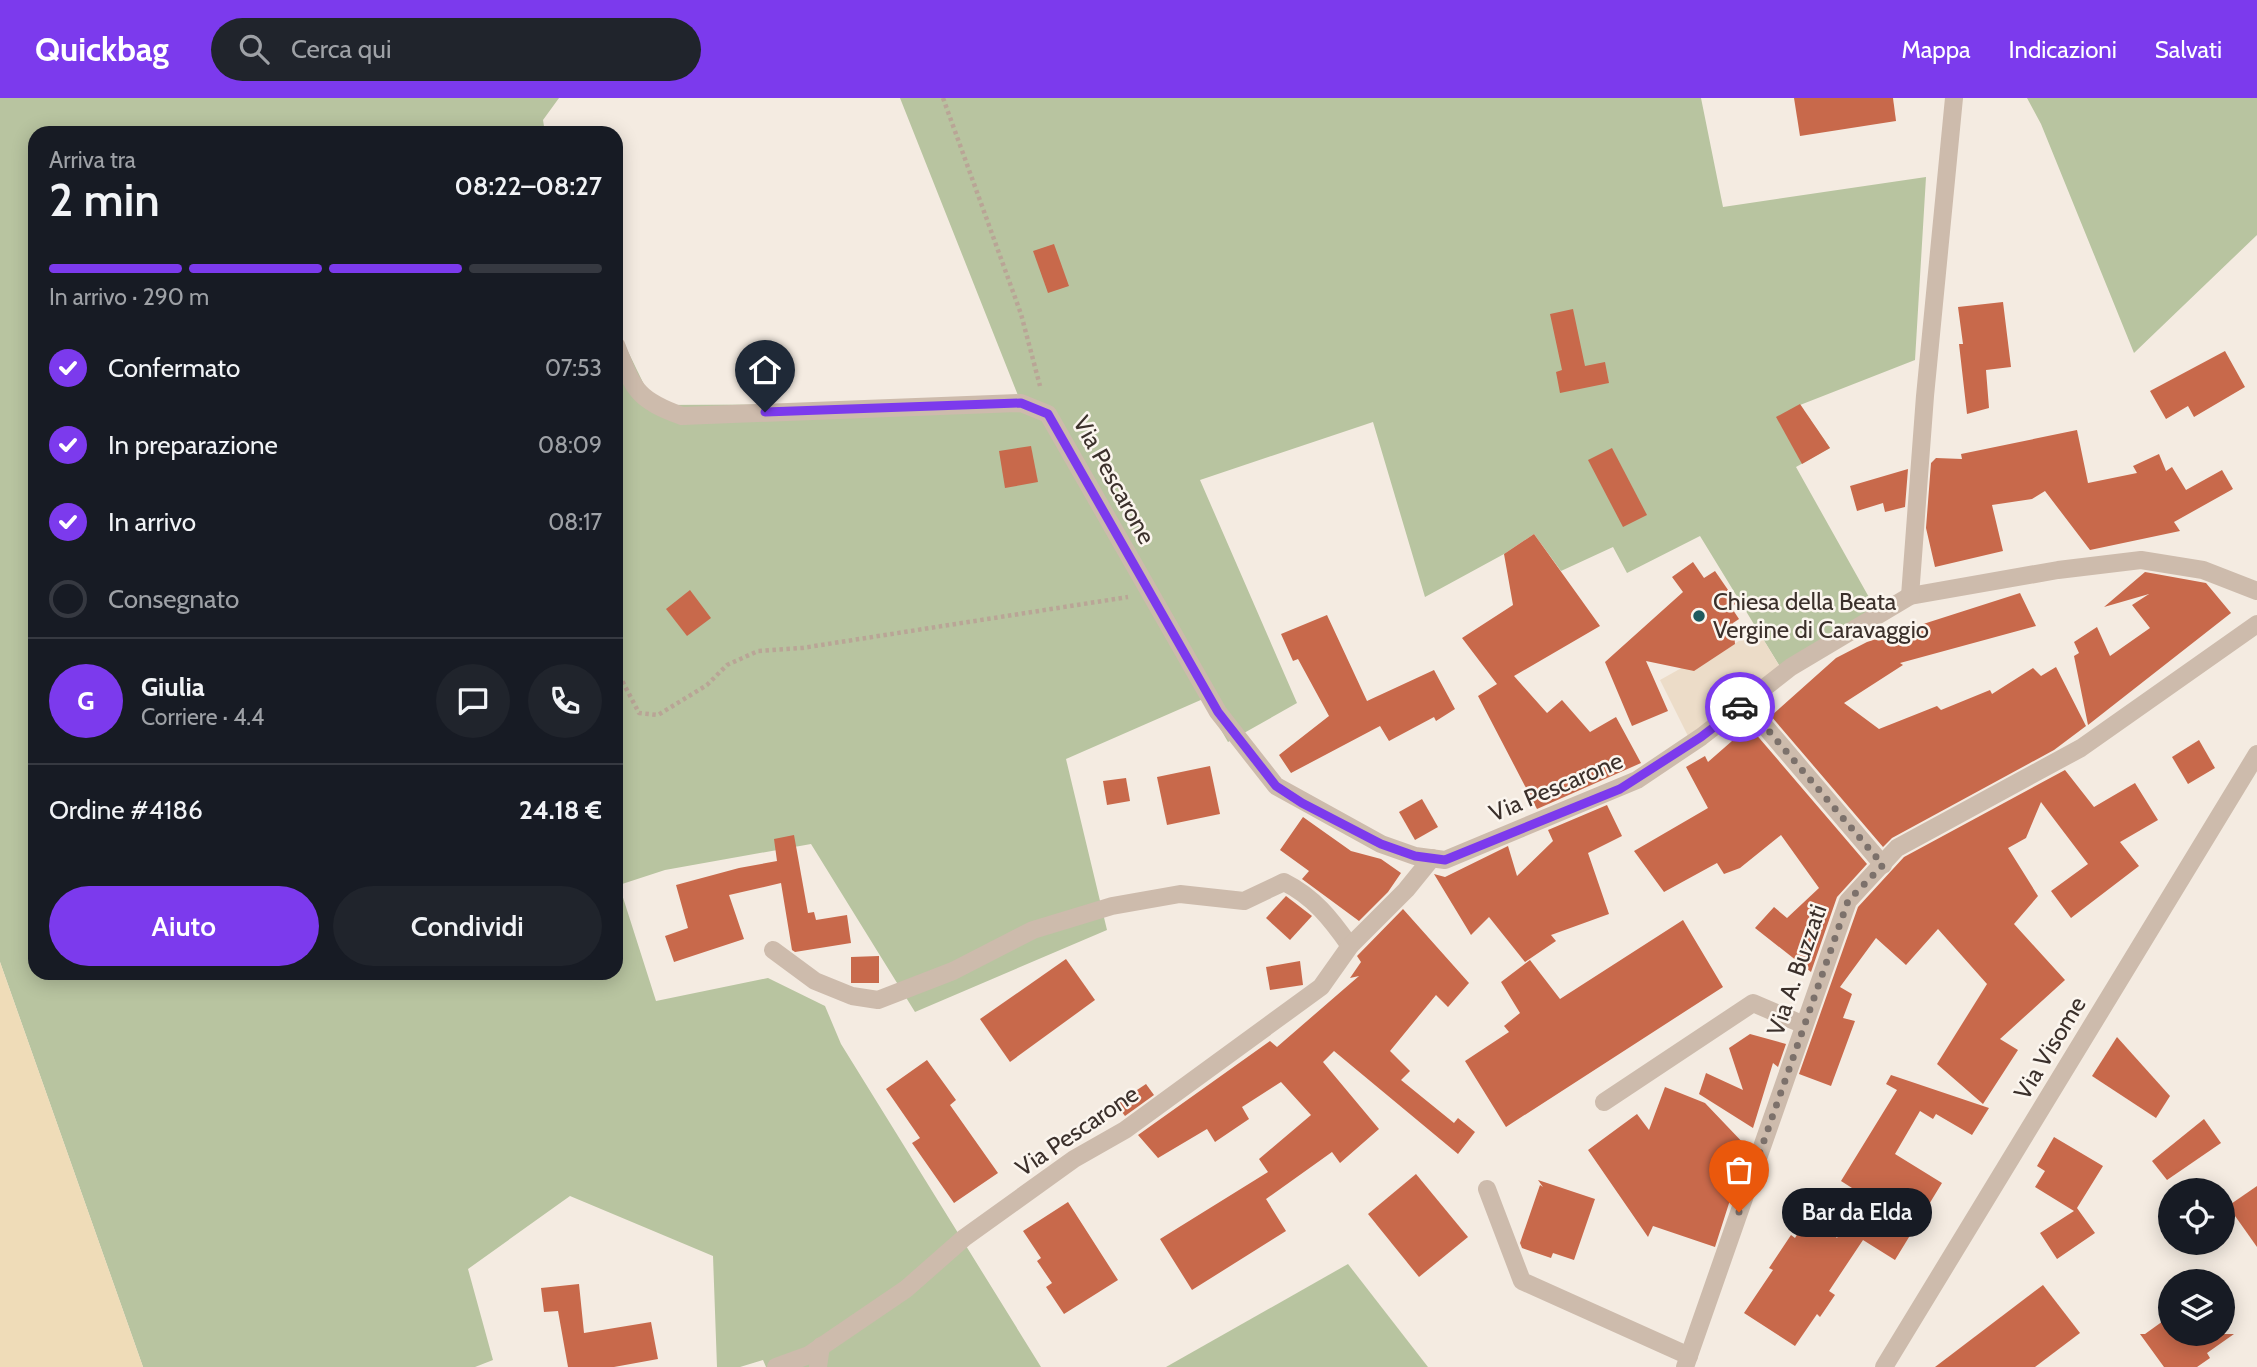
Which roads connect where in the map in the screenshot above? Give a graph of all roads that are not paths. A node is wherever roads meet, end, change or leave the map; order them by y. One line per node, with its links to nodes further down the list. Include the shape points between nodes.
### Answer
1 (1954, 98): 4 (street, via 1924,396)
2 (623, 362): 8 (street, Via Pescarone, via 634,389 653,405 682,416 1021,403 1048,414 1218,712 1276,786 1381,844)
3 (2257, 591): 4 (street, via 2203,570 2141,560)
4 (1910, 596): 6 (street, Via Pescarone, via 1791,667)
5 (2257, 624): 9 (street, Via A. Buzzati, via 2081,748 1898,848)
6 (1745, 703): 8 (street, Via Pescarone, via 1620,789 1445,860); 9 (street)
7 (2257, 754): 19 (street, Via Visome)
8 (1432, 858): 10 (street, Via Pescarone)
9 (1883, 865): 12 (street, Via A. Buzzati, via 1848,901)
10 (1350, 946): 11 (street, via 1306,892 1284,882 1244,901 1180,894 1112,906 1033,930 953,971 878,1000 852,996 815,981); 15 (street, Via Pescarone, via 1321,986 1125,1130 1074,1159 986,1222 906,1289)
11 (773, 950)
12 (1804, 1024): 13 (street, via 1754,1003); 16 (street, Via A. Buzzati)
13 (1605, 1102)
14 (1487, 1189): 16 (street, via 1522,1281)
15 (821, 1346): 17 (street, Via Pescarone); 18 (street)
16 (1687, 1361)
17 (776, 1367)
18 (818, 1367)
19 (1884, 1367)

